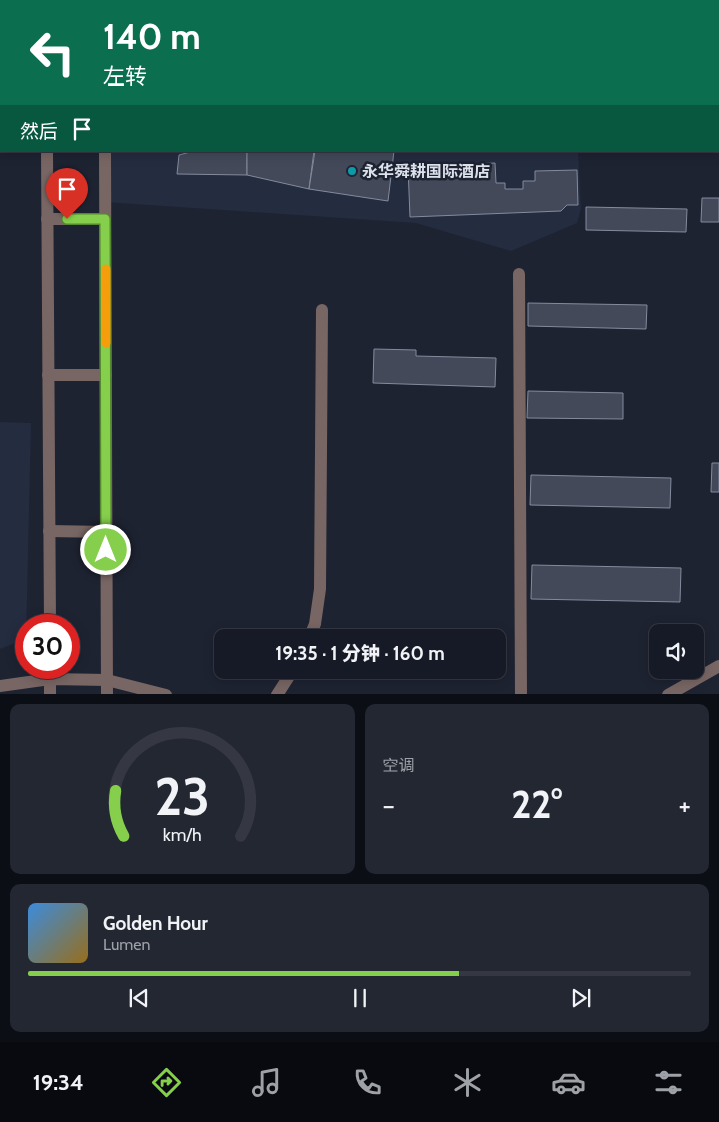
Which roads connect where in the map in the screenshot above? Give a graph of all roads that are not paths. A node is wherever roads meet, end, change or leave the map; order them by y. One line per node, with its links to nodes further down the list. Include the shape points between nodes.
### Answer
1 (47, 152): 3 (street)
2 (105, 152): 4 (street)
3 (47, 219): 4 (street); 7 (street)
4 (105, 219): 8 (street)
5 (519, 274): 24 (street)
6 (322, 310): 12 (street, via 320,590)
7 (48, 375): 8 (street); 9 (street)
8 (106, 375): 10 (street)
9 (49, 531): 10 (street); 11 (street)
10 (106, 532): 18 (street)
11 (50, 614)
12 (313, 629)
13 (719, 666): 25 (street)
14 (80, 677): 18 (street)
15 (27, 679): 19 (street)
16 (50, 679): 20 (street)
17 (287, 679): 23 (street)
18 (107, 680): 21 (street); 22 (street)
19 (0, 686)
20 (50, 694)
21 (107, 694)
22 (166, 694)
23 (278, 694)
24 (521, 694)
25 (668, 694)

